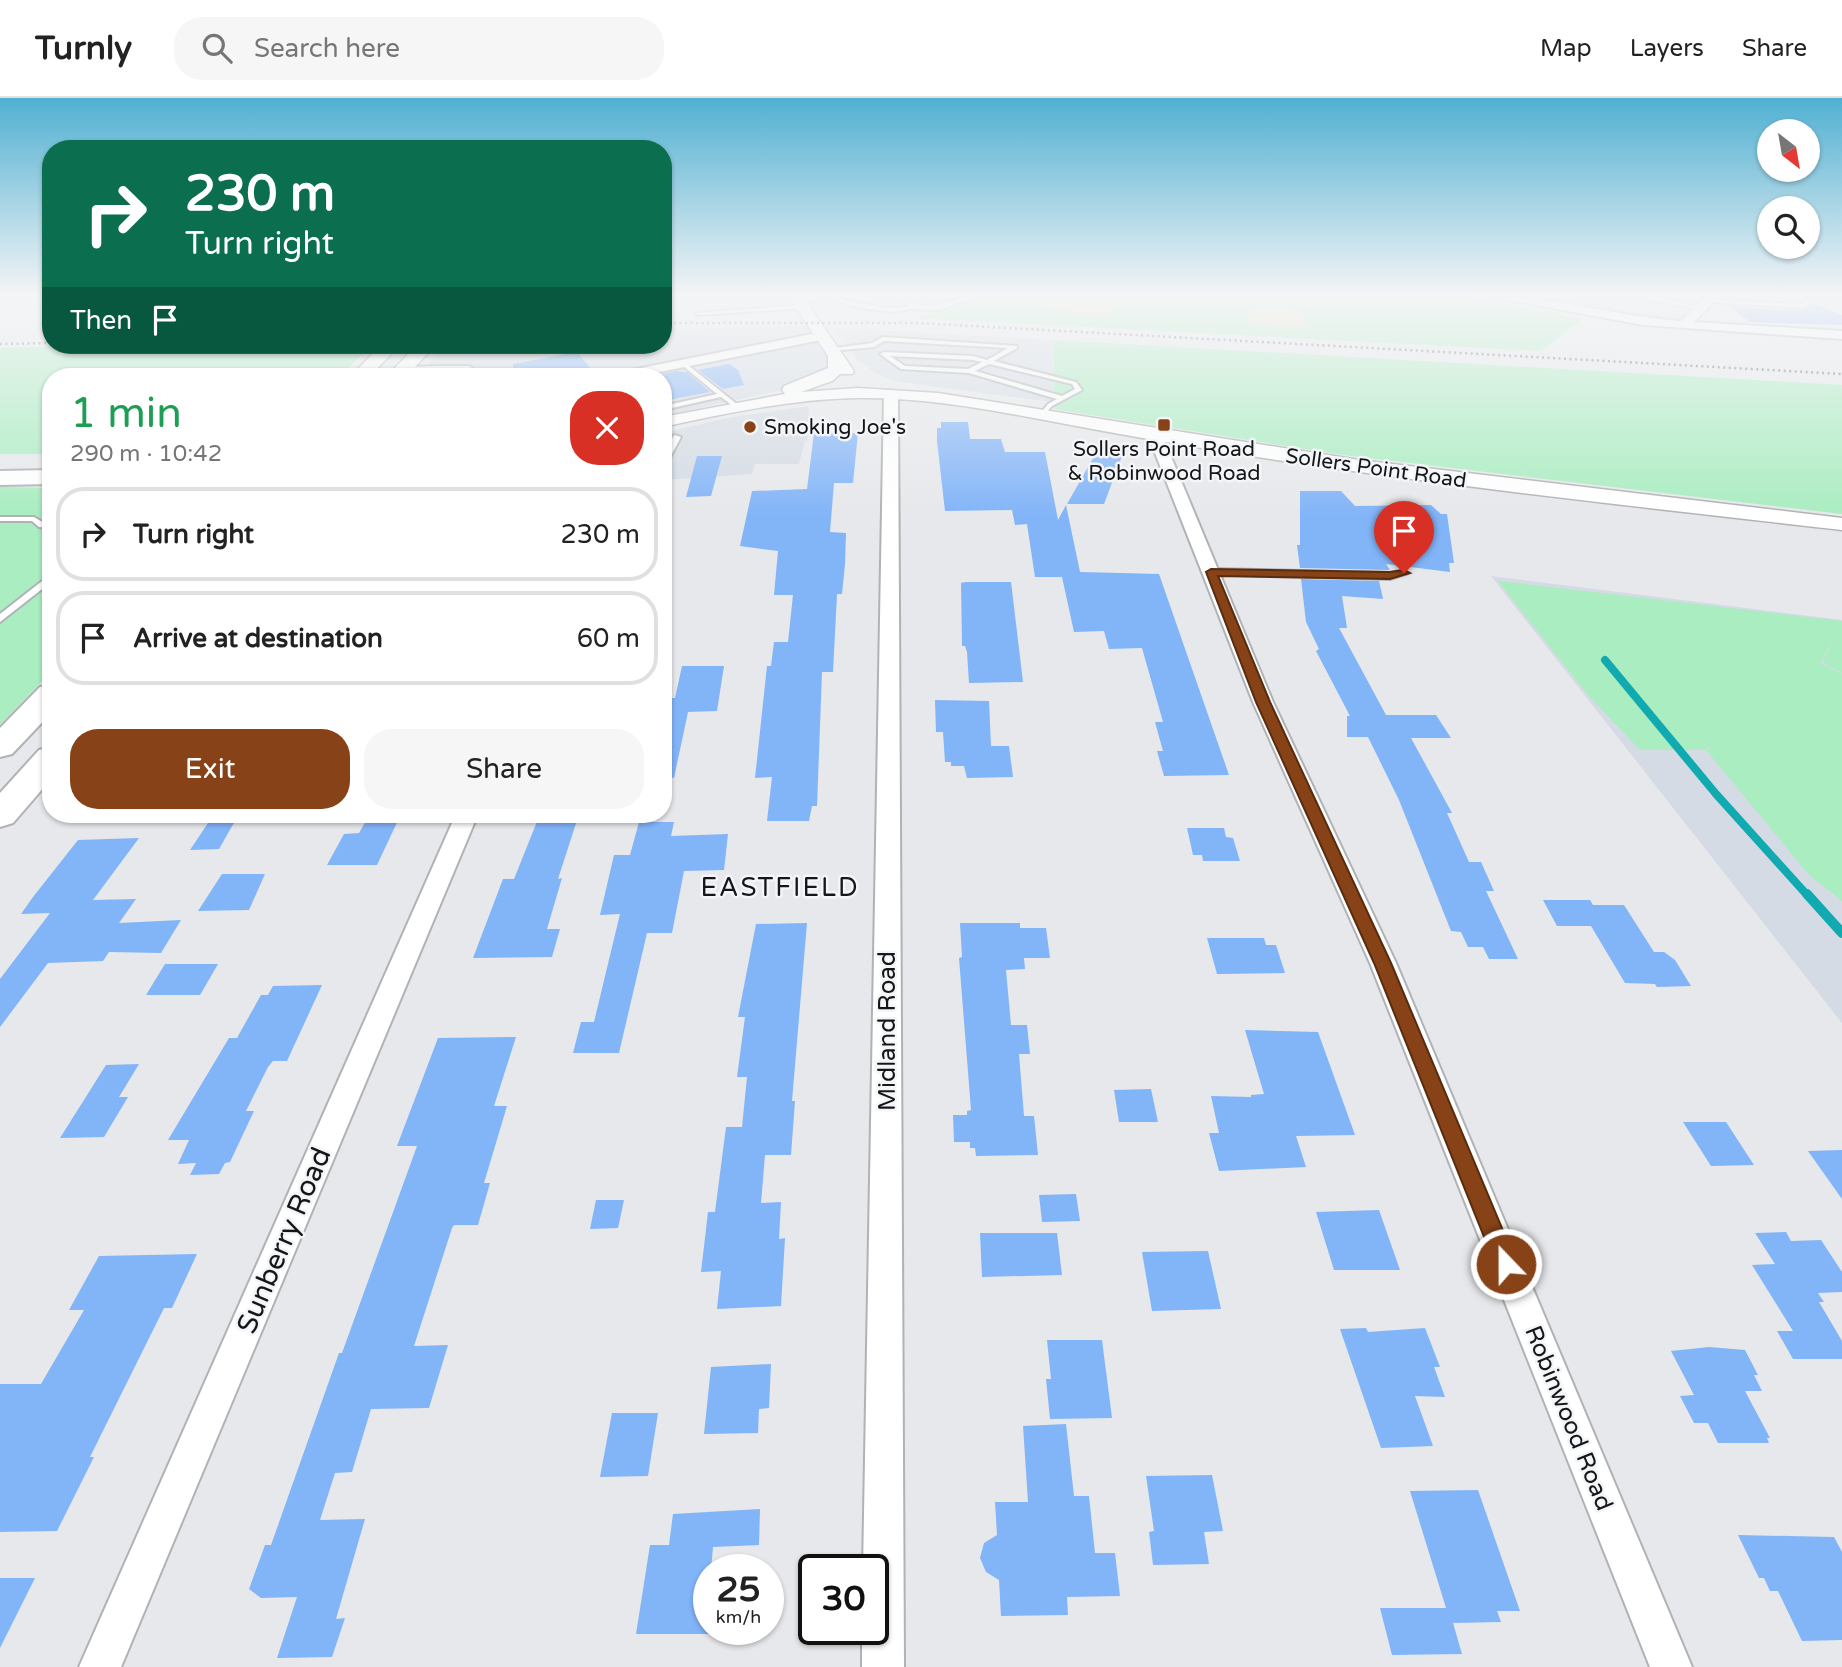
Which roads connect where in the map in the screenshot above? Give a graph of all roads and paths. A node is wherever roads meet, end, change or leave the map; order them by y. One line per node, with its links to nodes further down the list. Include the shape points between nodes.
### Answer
1 (693, 370): 11 (lane)
2 (836, 370): 11 (street, via 806,386)
3 (845, 370): 8 (street)
4 (863, 370): 12 (street, via 901,389)
5 (943, 370): 7 (lane)
6 (1022, 370): 10 (lane, via 1074,383 1079,390)
7 (969, 371): 10 (lane)
8 (859, 393): 9 (street, Sollers Point Road); 11 (street, Sollers Point Road)
9 (891, 396): 12 (street, Sollers Point Road); 36 (street, Midland Road)
10 (1062, 398): 14 (lane)
11 (729, 400): 13 (lane); 15 (street)
12 (946, 400): 14 (street, Sollers Point Road)
13 (672, 407)
14 (1042, 415): 16 (street, Sollers Point Road)
15 (672, 419)
16 (1155, 435): 24 (street, Sollers Point Road, via 1384,470); 26 (street, Robinwood Road)
17 (677, 437): 18 (lane)
18 (672, 446)
19 (0, 461): 20 (main road)
20 (42, 461)
21 (42, 477): 22 (main road)
22 (0, 478)
23 (0, 519): 25 (lane, via 34,519)
24 (1842, 524)
25 (42, 525)
26 (1211, 572): 27 (lane); 37 (street, Robinwood Road, via 1263,702 1383,963)
27 (1404, 573)
28 (42, 585): 29 (lane)
29 (0, 620)
30 (42, 703): 31 (main road)
31 (0, 747)
32 (42, 767): 33 (main road)
33 (0, 815)
34 (463, 823): 35 (street, Sunberry Road)
35 (100, 1667)
36 (883, 1667)
37 (1671, 1667)

